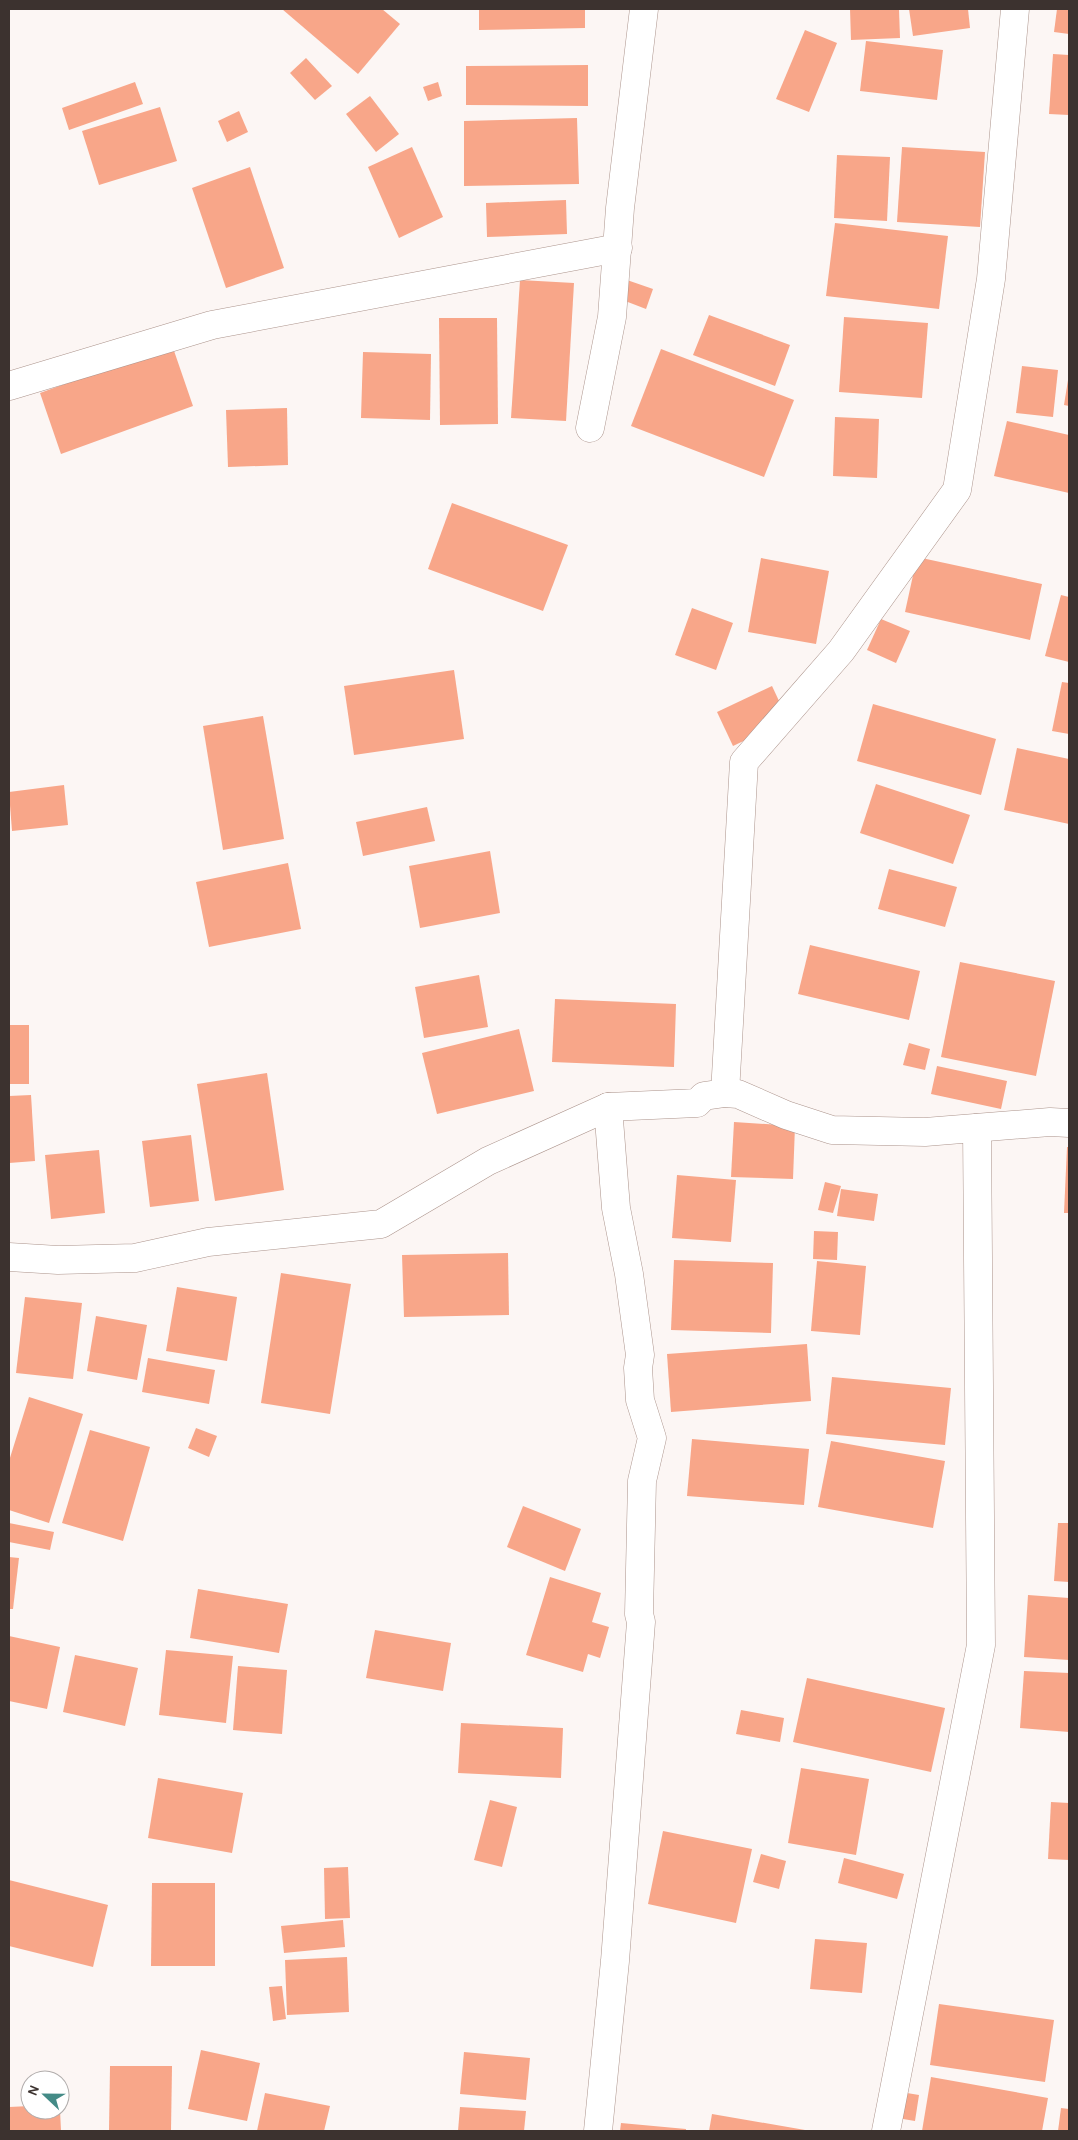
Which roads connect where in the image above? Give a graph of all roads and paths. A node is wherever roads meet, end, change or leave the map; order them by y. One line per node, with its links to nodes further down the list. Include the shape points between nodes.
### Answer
1 (644, 9): 3 (street)
2 (1014, 9): 6 (street, via 991,279 958,490 841,651 744,762)
3 (618, 248): 4 (street, via 212,325); 5 (street, via 612,317)
4 (9, 386)
5 (590, 428)
6 (725, 1093): 7 (street, via 704,1096 696,1103); 9 (street, via 738,1094 832,1130 925,1132)
7 (608, 1107): 10 (street, via 488,1161 381,1224 208,1242 135,1258 58,1260); 11 (street, via 616,1208 640,1355 640,1400 652,1438 642,1480 640,1622 616,1961)
8 (1069, 1123): 9 (street)
9 (977, 1128): 12 (street, via 981,1645)
10 (9, 1257)
11 (598, 2131)
12 (886, 2131)

